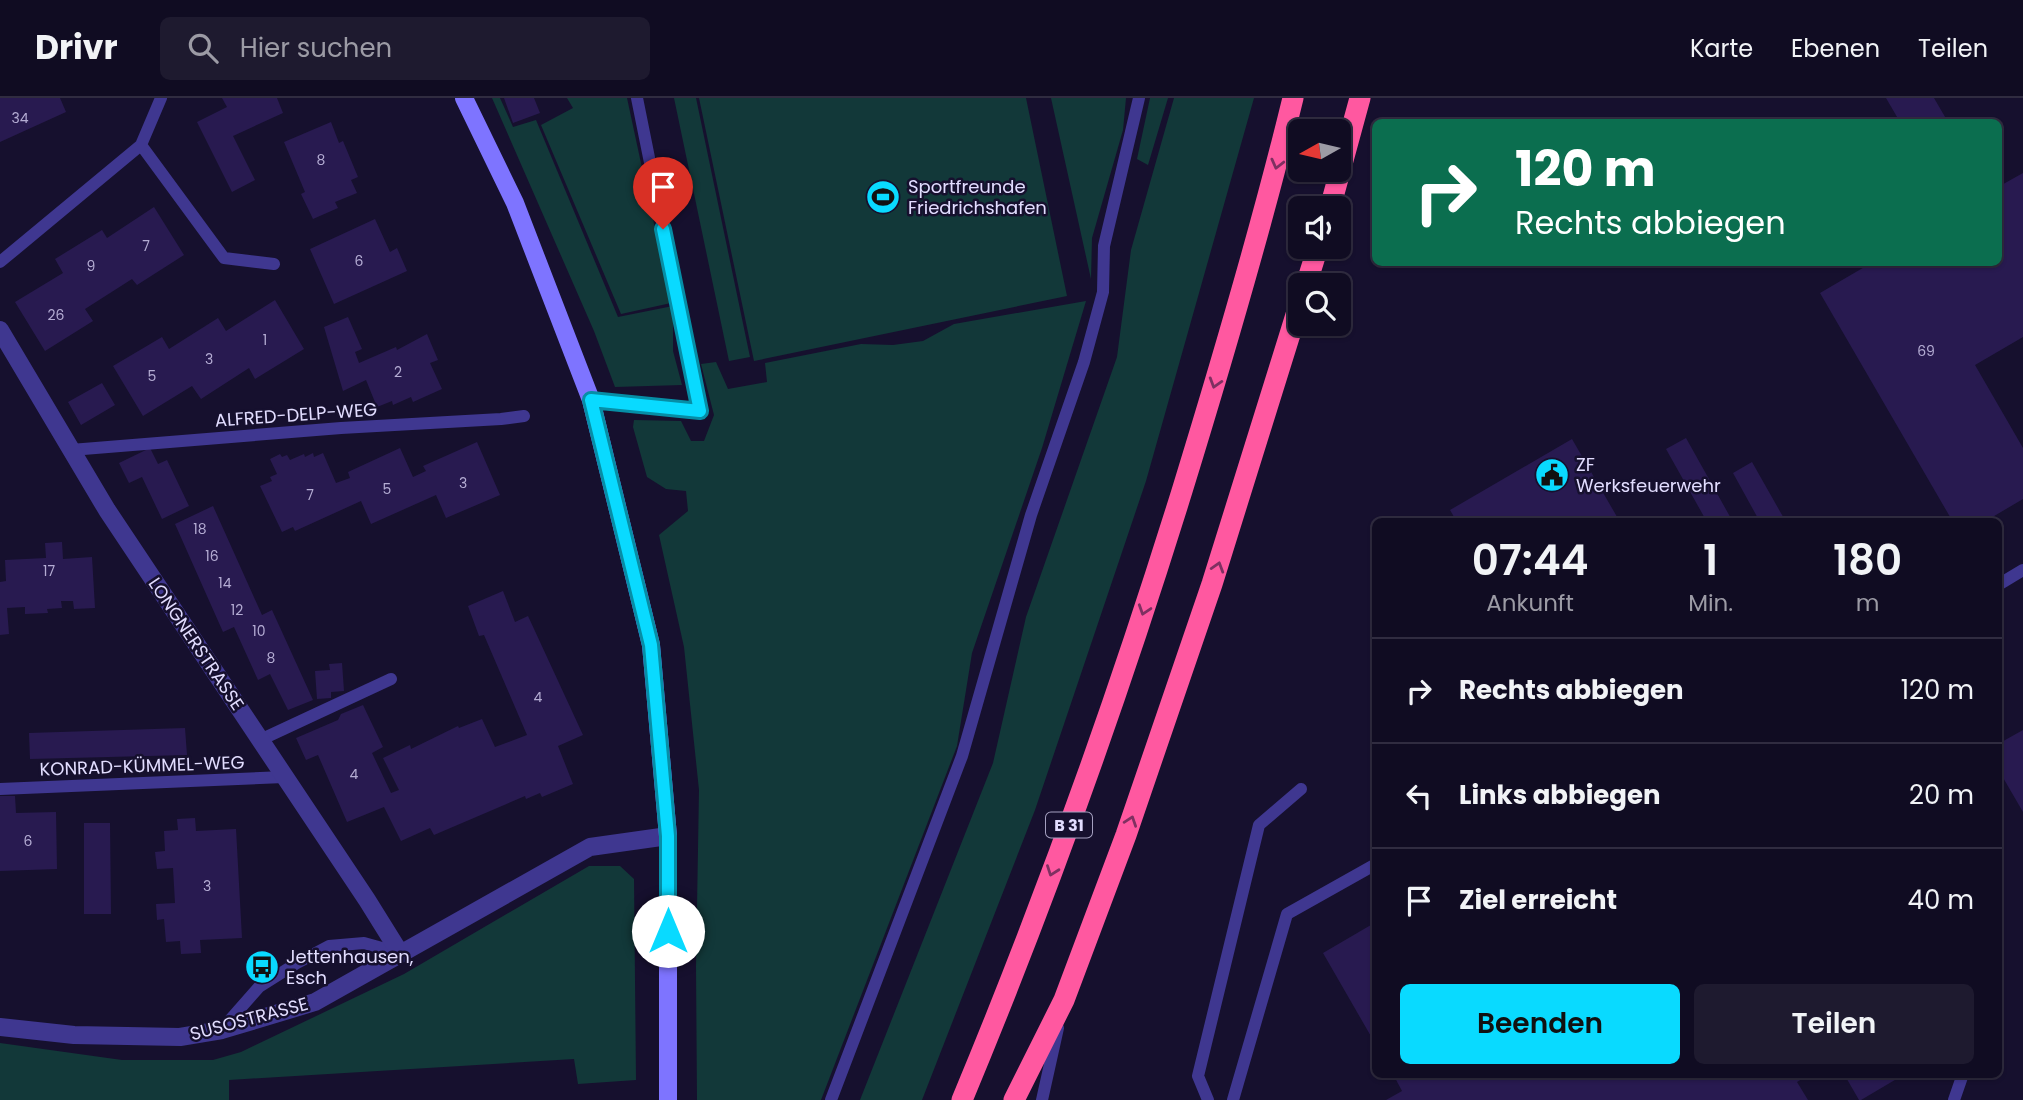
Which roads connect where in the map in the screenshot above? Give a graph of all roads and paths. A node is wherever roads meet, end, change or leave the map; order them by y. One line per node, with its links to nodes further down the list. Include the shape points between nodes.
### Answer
1 (464, 98): 15 (street, via 515,203)
2 (637, 98): 15 (lane, via 700,411)
3 (1139, 98): 33 (lane, via 1104,246 1103,292 1084,362 1031,515 962,756)
4 (1293, 98): 34 (highway, B 31, one-way to 34, via 1270,194 1165,545 1098,745)
5 (1360, 98): 8 (highway)
6 (1370, 98): 10 (highway)
7 (160, 99): 9 (lane)
8 (1351, 133)
9 (141, 145): 11 (lane); 12 (lane, via 224,258)
10 (1351, 147)
11 (0, 262)
12 (274, 264)
13 (0, 330): 17 (street, LONGNERSTRASSE)
14 (1289, 336): 28 (highway, one-way to 14, via 1181,678)
15 (591, 400): 25 (street, via 651,645)
16 (524, 415): 17 (lane, ALFRED-DELP-WEG)
17 (71, 450): 21 (street, LONGNERSTRASSE)
18 (2023, 570): 19 (lane)
19 (2002, 583)
20 (391, 679): 21 (lane)
21 (260, 740): 22 (street, LONGNERSTRASSE)
22 (284, 777): 23 (lane, KONRAD-KÜMMEL-WEG); 27 (street, LONGNERSTRASSE)
23 (0, 789)
24 (1301, 789): 37 (lane, via 1259,825 1198,1076)
25 (668, 836): 27 (street, SUSOSTRASSE, via 590,846); 32 (street)
26 (1372, 866): 38 (lane, via 1287,914)
27 (400, 953): 30 (street, SUSOSTRASSE, via 316,1002); 30 (lane, via 364,943 329,946 259,987)
28 (1064, 1000): 35 (highway); 36 (lane)
29 (0, 1027): 30 (street, SUSOSTRASSE, via 74,1035 180,1037)
30 (222, 1030)
31 (1962, 1078): 39 (lane)
32 (668, 1100)
33 (831, 1100)
34 (962, 1100)
35 (1014, 1100)
36 (1042, 1100)
37 (1208, 1100)
38 (1233, 1100)
39 (1954, 1100)

